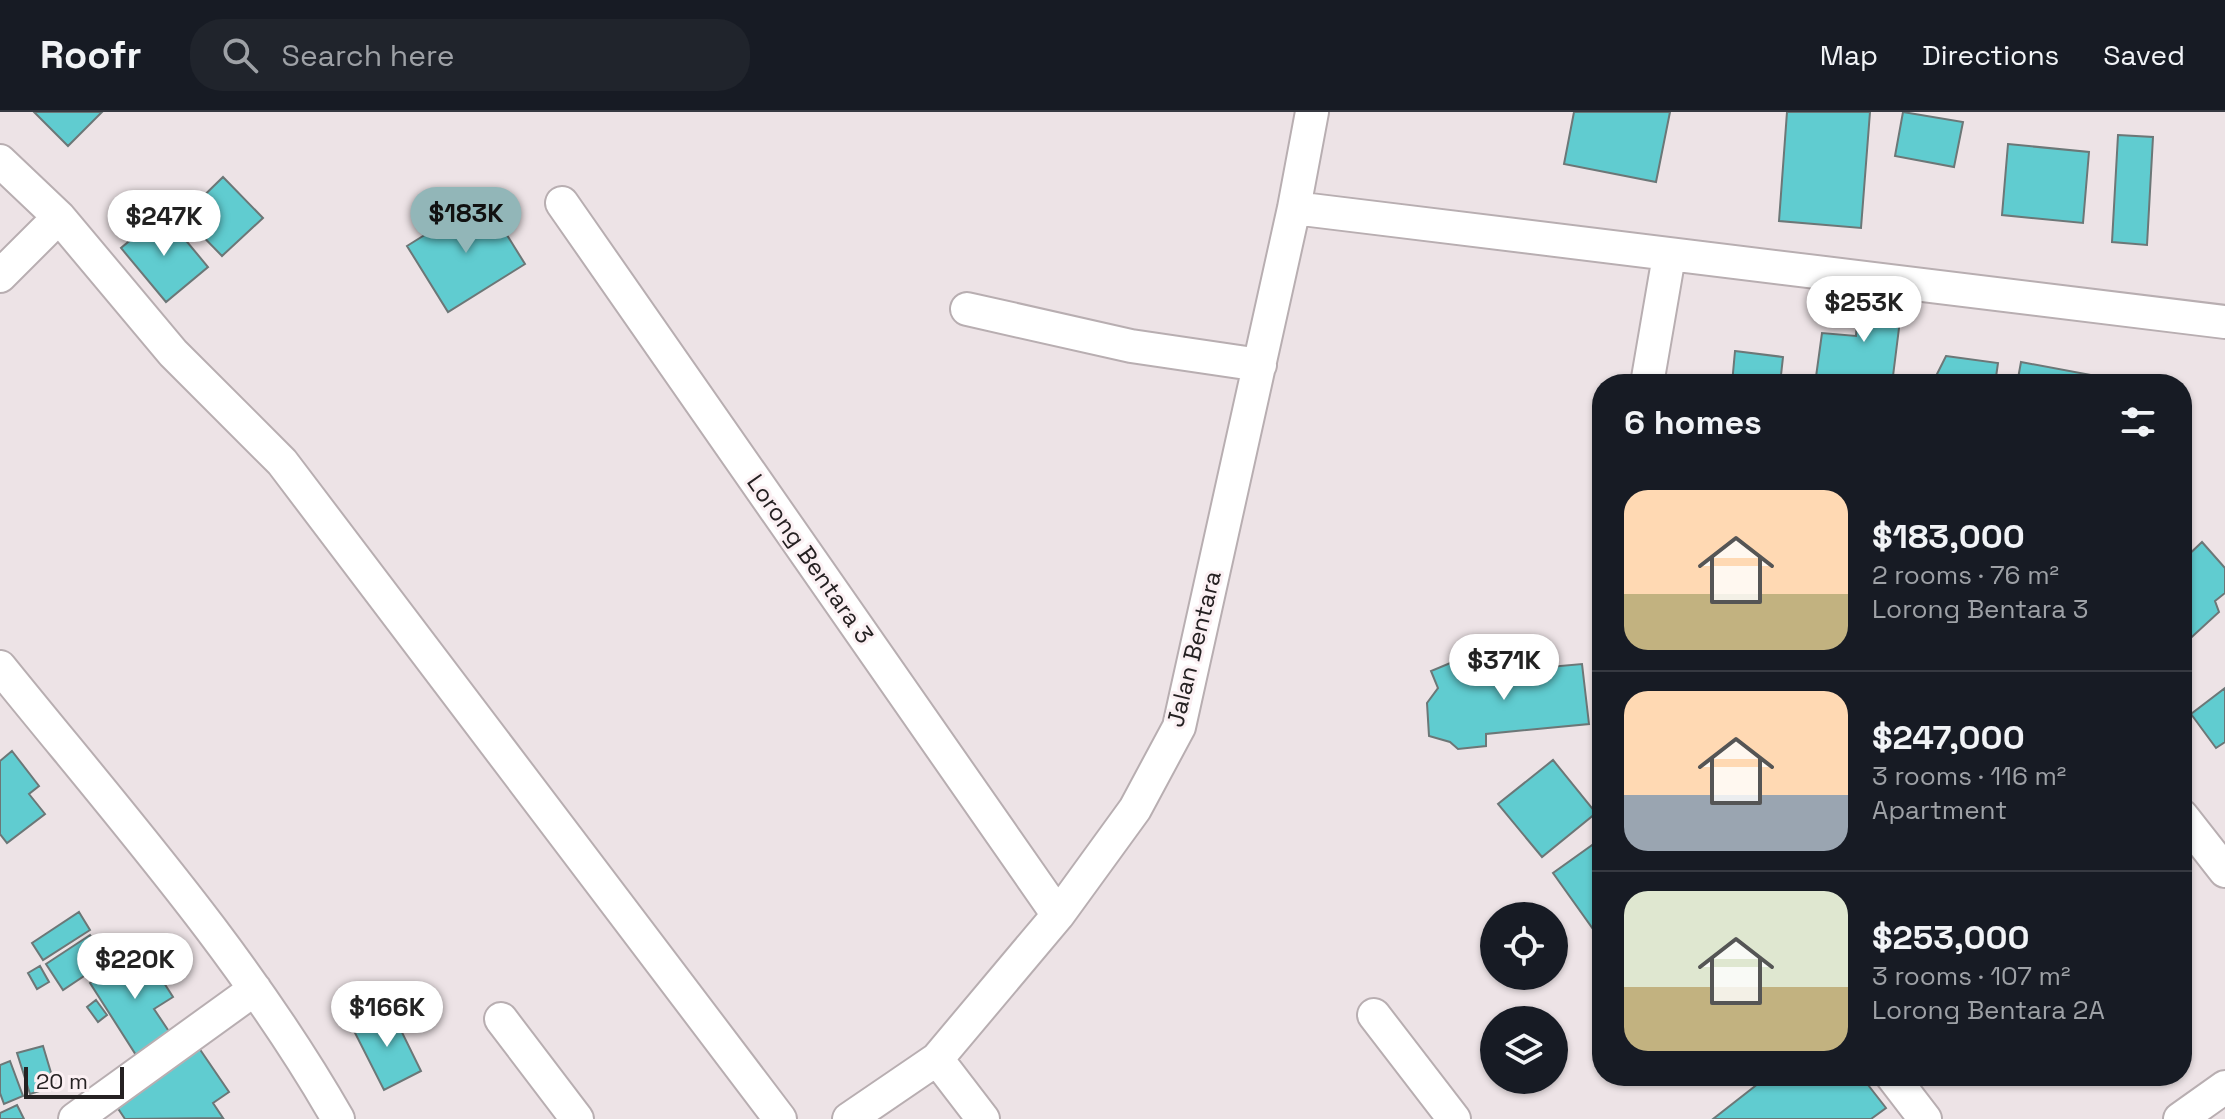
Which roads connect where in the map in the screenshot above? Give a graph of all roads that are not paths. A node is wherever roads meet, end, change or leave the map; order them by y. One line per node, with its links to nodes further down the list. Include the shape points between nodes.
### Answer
1 (1312, 112): 4 (street, Jalan Bentara)
2 (0, 161): 5 (street)
3 (562, 203): 15 (street, Lorong Bentara 3)
4 (1294, 208): 6 (street); 10 (street, Jalan Bentara)
5 (59, 217): 7 (street); 25 (street, via 173,353 282,462)
6 (1669, 256): 9 (street); 11 (street)
7 (0, 276)
8 (967, 309): 10 (street, via 1131,346)
9 (2225, 322)
10 (1260, 365): 15 (street, Jalan Bentara, via 1179,727 1135,809)
11 (1649, 374)
12 (0, 667): 16 (street)
13 (2192, 829): 14 (street)
14 (2225, 871)
15 (1058, 915): 19 (street, Jalan Bentara)
16 (255, 989): 22 (street); 23 (street)
17 (1374, 1015): 28 (street)
18 (501, 1019): 24 (street)
19 (937, 1059): 26 (street, Jalan Bentara); 27 (street)
20 (1900, 1086): 29 (street)
21 (2225, 1087): 30 (street)
22 (75, 1119)
23 (338, 1119)
24 (577, 1119)
25 (780, 1119)
26 (849, 1119)
27 (983, 1119)
28 (1454, 1119)
29 (1925, 1119)
30 (2180, 1119)

